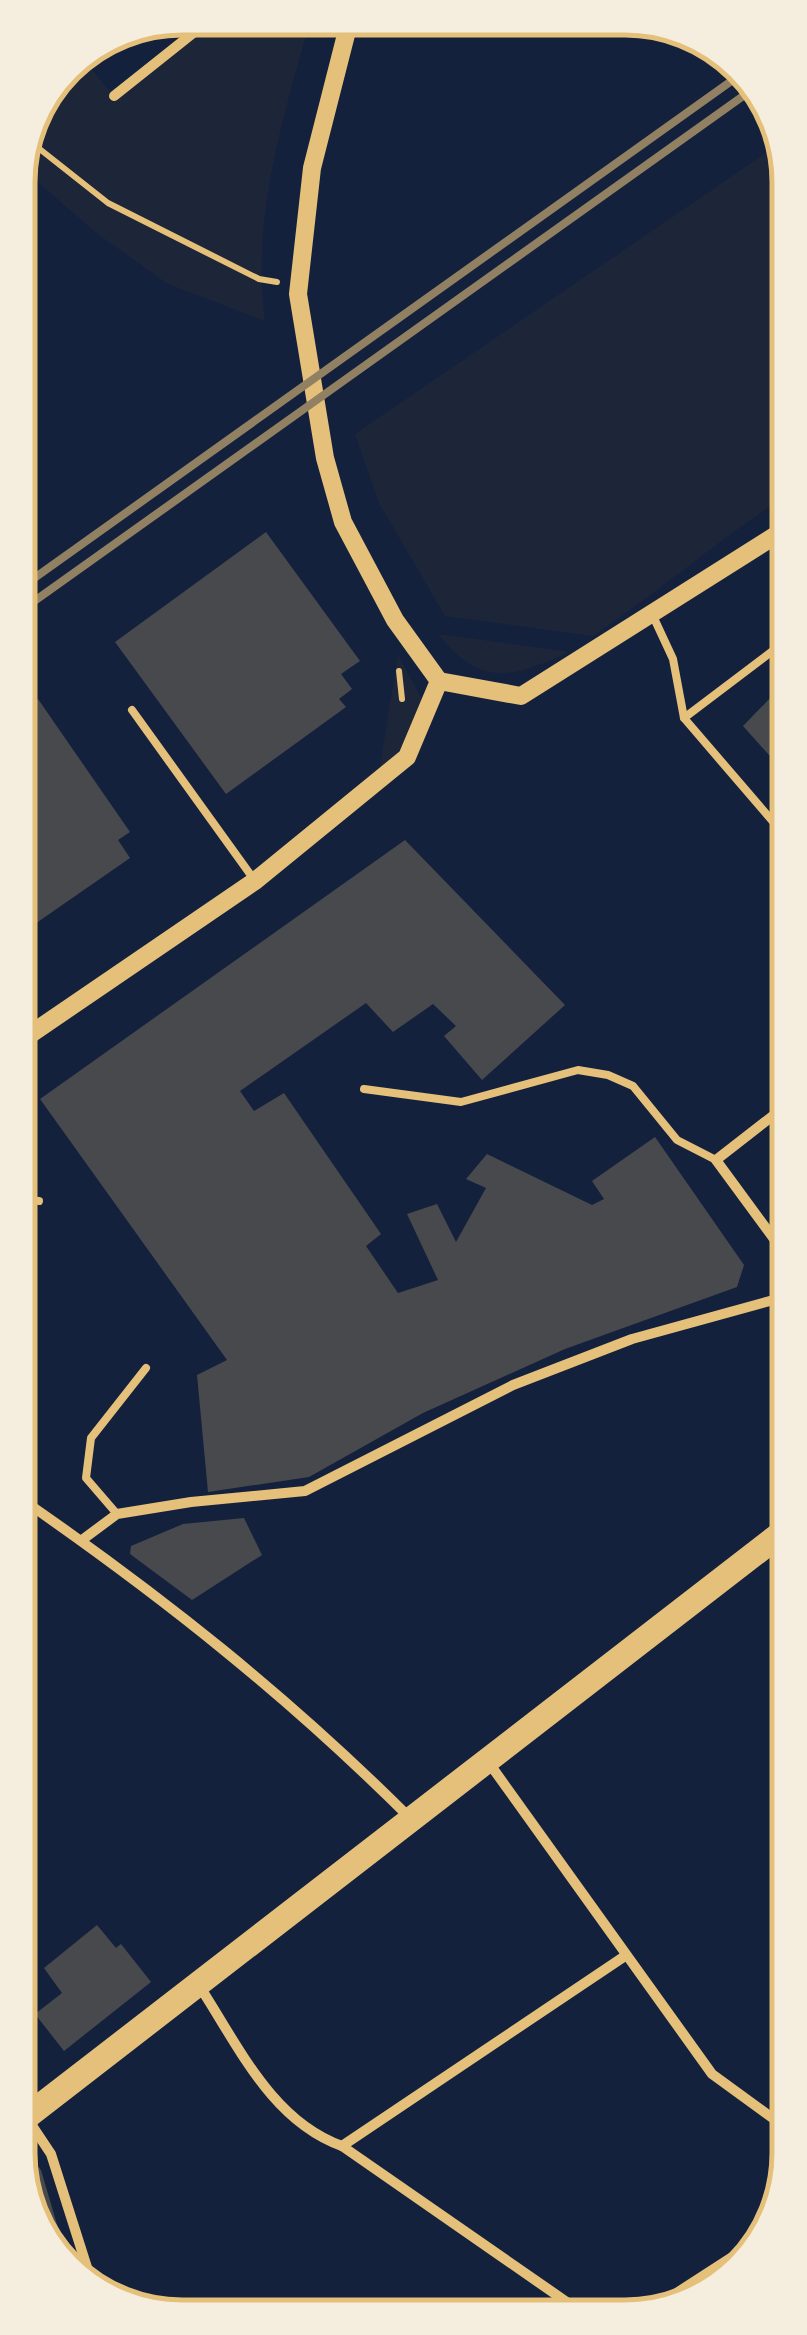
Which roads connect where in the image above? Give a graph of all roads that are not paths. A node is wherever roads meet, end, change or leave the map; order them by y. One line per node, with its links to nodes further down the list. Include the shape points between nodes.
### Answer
1 (191, 35): 3 (street)
2 (346, 35): 7 (street, via 312,168 298,289 325,458 358,558)
3 (114, 96)
4 (772, 538): 5 (street)
5 (653, 615): 7 (street, via 521,696); 9 (lane, via 673,659)
6 (772, 651): 9 (lane)
7 (439, 681): 11 (street, via 408,757)
8 (132, 710): 11 (lane)
9 (684, 718): 10 (lane)
10 (772, 821)
11 (256, 881): 12 (street)
12 (35, 1031)
13 (364, 1088): 15 (lane, via 461,1102 578,1070 593,1072 633,1086 677,1140)
14 (772, 1116): 15 (street)
15 (716, 1160): 18 (street)
16 (35, 1201): 17 (lane)
17 (39, 1201)
18 (772, 1236)
19 (772, 1300): 22 (street, via 632,1339 513,1385 305,1492)
20 (146, 1368): 22 (lane, via 90,1438 86,1478)
21 (35, 1508): 23 (street)
22 (117, 1514): 23 (street)
23 (82, 1540): 26 (street, via 318,1726)
24 (772, 1541): 25 (main road)
25 (489, 1762): 26 (main road); 27 (street)
26 (413, 1821): 28 (main road)
27 (625, 1956): 30 (street, via 712,2074); 32 (street)
28 (196, 1982): 29 (main road); 32 (street, via 280,2108 310,2134)
29 (35, 2110)
30 (772, 2118)
31 (35, 2134): 33 (street, via 50,2154)
32 (342, 2146): 34 (street)
33 (85, 2263)
34 (564, 2300)

